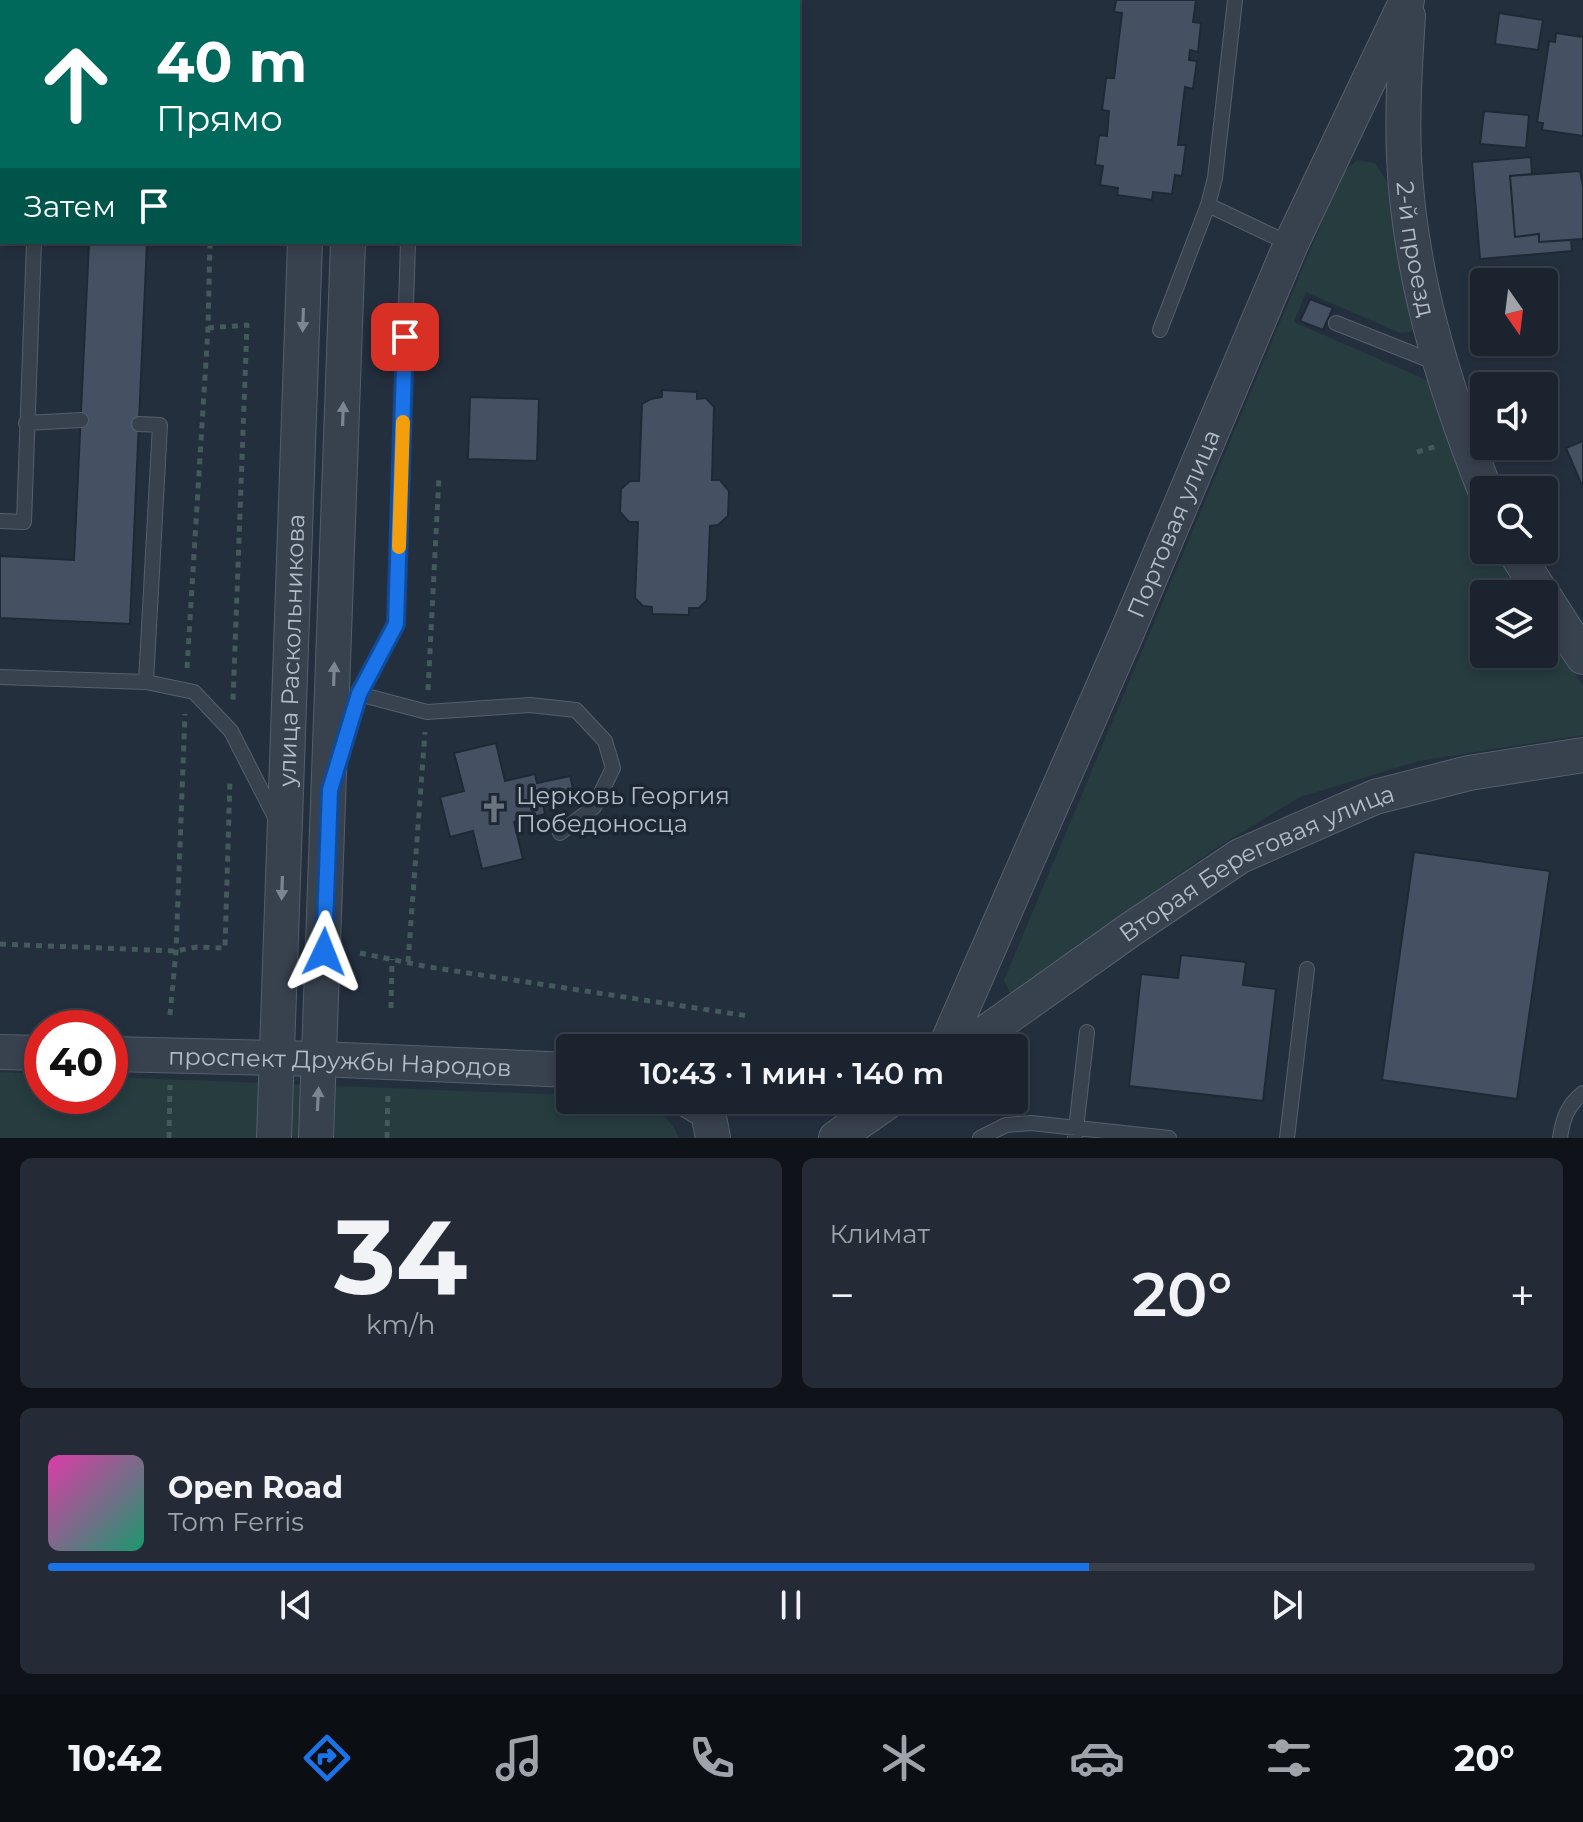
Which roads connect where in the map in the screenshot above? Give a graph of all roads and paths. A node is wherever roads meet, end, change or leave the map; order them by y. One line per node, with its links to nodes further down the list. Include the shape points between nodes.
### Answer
1 (1235, 0): 3 (lane, via 1219,155)
2 (1408, 0): 9 (street, Портовая улица); 13 (street, 2-й проезд, via 1404,160 1411,226)
3 (1208, 205): 9 (lane); 12 (lane)
4 (34, 244): 15 (lane)
5 (210, 244): 11 (path)
6 (305, 244): 29 (street, улица Раскольникова, one-way to 29)
7 (348, 244): 27 (street, улица Раскольникова, one-way to 7)
8 (408, 244): 24 (lane, via 396,624)
9 (1291, 244): 39 (street, Портовая улица)
10 (1336, 323): 13 (lane)
11 (208, 328): 23 (path); 25 (path, via 247,325)
12 (1160, 330)
13 (1441, 365): 17 (street, 2-й проезд)
14 (81, 420): 15 (lane)
15 (26, 423): 18 (lane, via 24,522)
16 (139, 424): 22 (lane, via 160,425)
17 (1479, 476)
18 (0, 521)
19 (1558, 618): 20 (street)
20 (1583, 657)
21 (0, 677): 22 (lane)
22 (146, 682): 23 (lane)
23 (186, 689): 25 (lane); 31 (path)
24 (359, 694): 27 (lane); 28 (lane, via 427,712 530,705 576,710 605,741 613,768 594,807)
25 (231, 731): 29 (lane); 31 (path, via 225,948)
26 (1583, 755): 40 (street, Вторая Береговая улица, via 1469,773 1375,797 1240,856)
27 (330, 790): 44 (street, улица Раскольникова)
28 (560, 833)
29 (284, 834): 45 (street, улица Раскольникова, one-way to 45)
30 (0, 944): 31 (path)
31 (176, 951): 36 (path)
32 (360, 953): 33 (path)
33 (392, 959): 35 (path); 37 (path)
34 (1307, 969): 61 (lane)
35 (391, 1008)
36 (170, 1015)
37 (748, 1016)
38 (1087, 1032): 52 (lane)
39 (951, 1034)
40 (984, 1034)
41 (0, 1052): 42 (street)
42 (24, 1053)
43 (128, 1055): 45 (street, проспект Дружбы Народов)
44 (320, 1059): 45 (street, проспект Дружбы Народов); 46 (street, проспект Дружбы Народов); 55 (street, улица Раскольникова, one-way to 44)
45 (275, 1060): 54 (street, улица Раскольникова)
46 (556, 1069)
47 (389, 1079): 56 (path)
48 (170, 1080): 53 (path)
49 (1583, 1093): 62 (lane, via 1563,1117)
50 (708, 1114): 57 (street)
51 (870, 1114): 58 (street)
52 (1076, 1133): 59 (lane, via 1017,1123); 60 (lane)
53 (169, 1138)
54 (274, 1138)
55 (316, 1138)
56 (387, 1138)
57 (713, 1138)
58 (836, 1138)
59 (980, 1138)
60 (1169, 1138)
61 (1287, 1138)
62 (1560, 1138)

